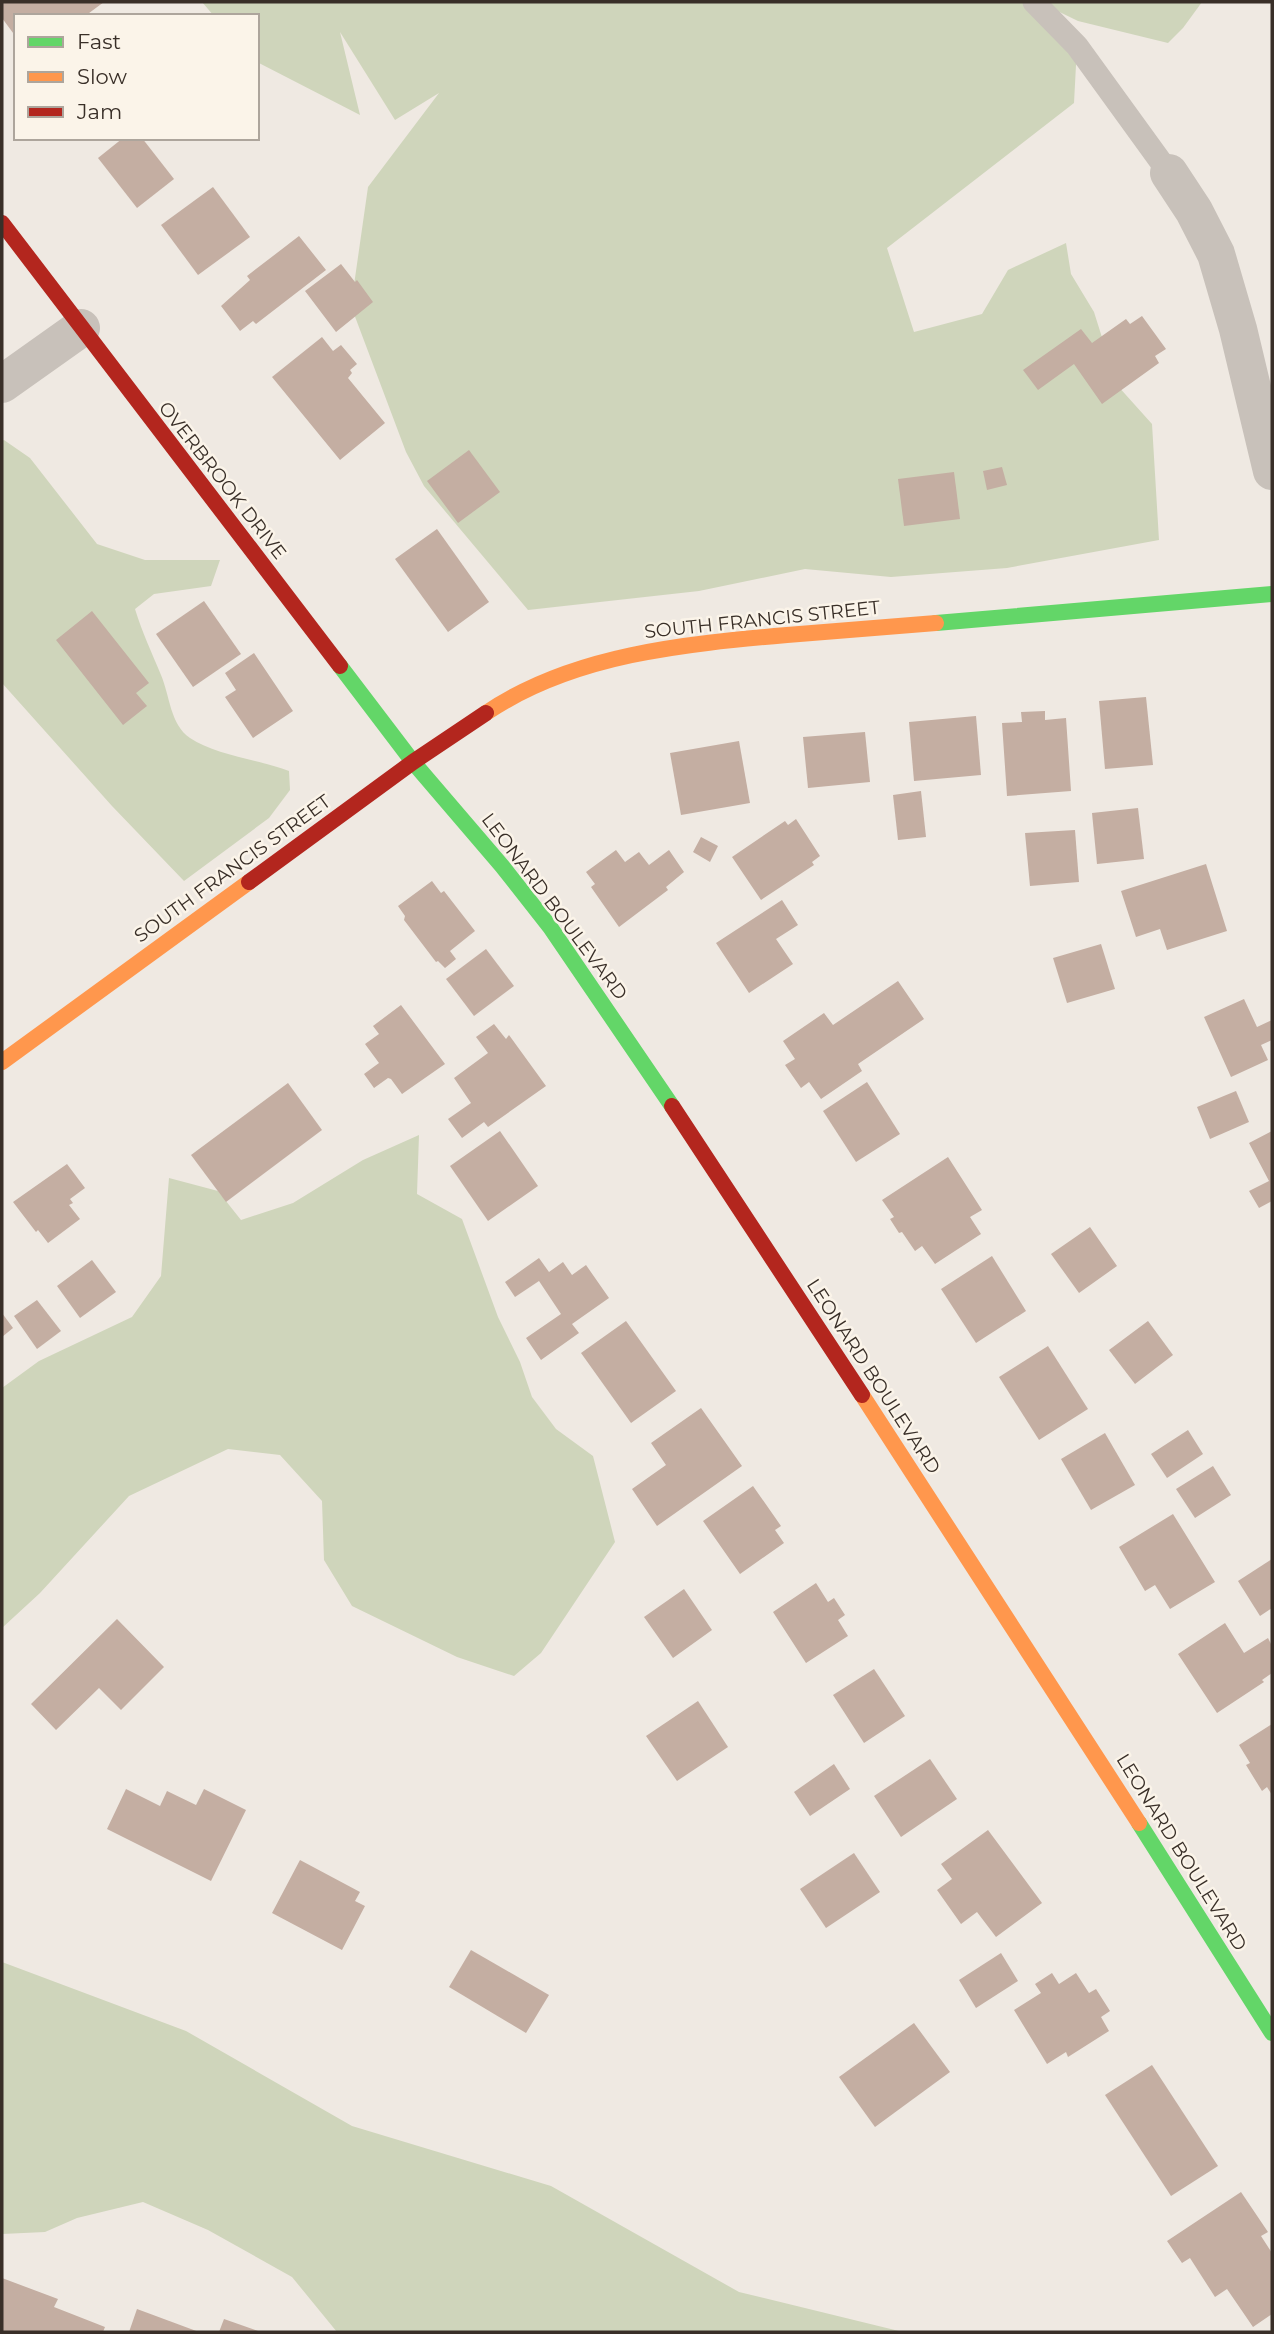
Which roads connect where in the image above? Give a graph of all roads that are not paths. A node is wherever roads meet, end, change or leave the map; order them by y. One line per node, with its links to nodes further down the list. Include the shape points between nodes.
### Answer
1 (1034, 2): 2 (lane, via 1077,46)
2 (1168, 173): 6 (street, via 1216,254)
3 (2, 223): 4 (street, OVERBROOK DRIVE)
4 (81, 328): 5 (street); 8 (street, OVERBROOK DRIVE)
5 (2, 384)
6 (1272, 471)
7 (1272, 594): 8 (street, SOUTH FRANCIS STREET, via 647,651 534,687)
8 (413, 761): 9 (street, SOUTH FRANCIS STREET); 10 (street, LEONARD BOULEVARD, via 542,917 629,1040)
9 (2, 1062)
10 (1267, 2012)

